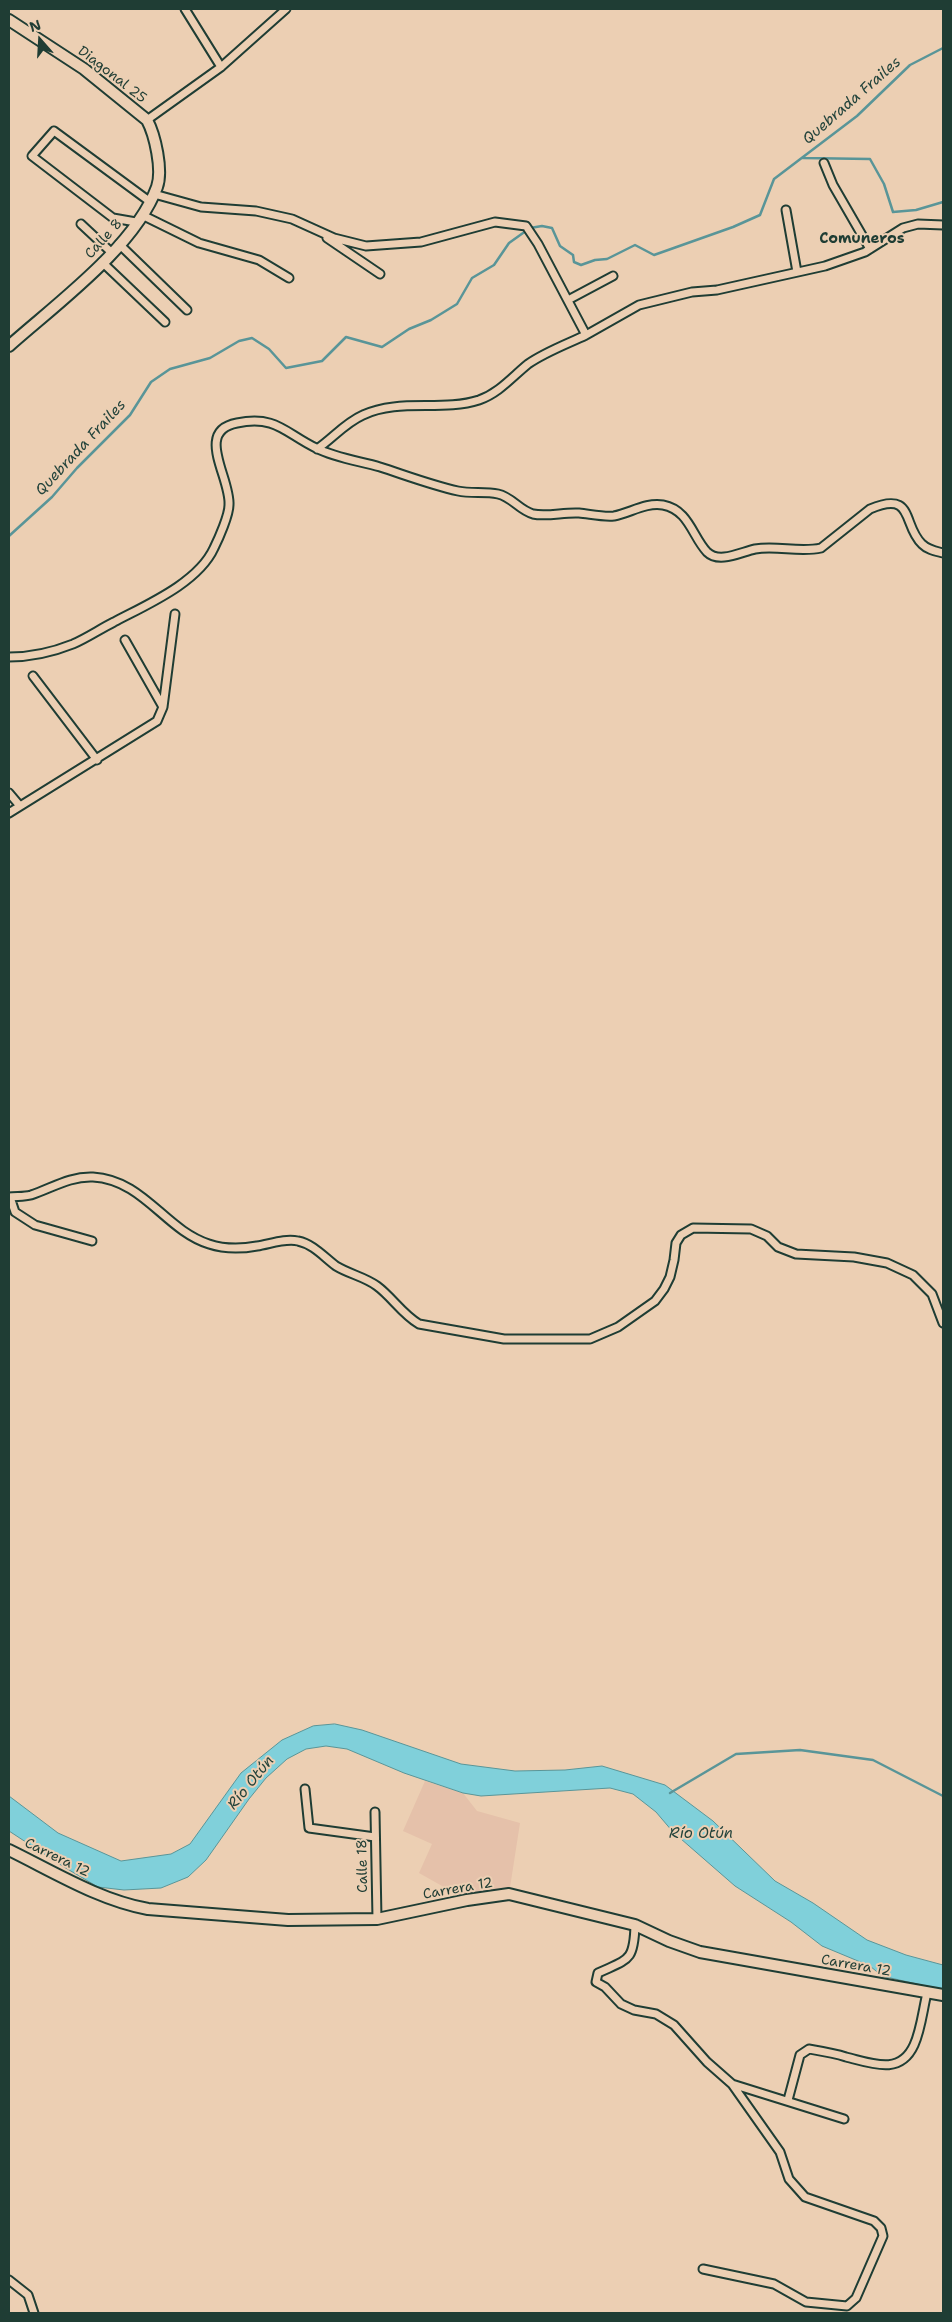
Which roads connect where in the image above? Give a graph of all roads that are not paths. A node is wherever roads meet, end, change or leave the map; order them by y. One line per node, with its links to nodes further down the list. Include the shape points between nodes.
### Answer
1 (184, 9): 4 (street)
2 (285, 10): 4 (street)
3 (9, 20): 5 (street, Diagonal 25, via 84,69)
4 (221, 67): 5 (street)
5 (147, 120): 7 (street, Calle 8, via 153,131 158,171 158,185)
6 (824, 163): 14 (street)
7 (151, 197): 9 (street, Calle 8); 9 (street, via 54,131 32,156 113,218); 12 (street, via 201,207 256,211 292,219)
8 (786, 210): 17 (street)
9 (139, 218): 13 (street, Calle 8); 20 (street, via 199,243 259,260)
10 (81, 224): 15 (street)
11 (943, 225): 14 (street, via 918,224 903,228)
12 (312, 228): 18 (street); 21 (street, via 334,238 366,246 421,242 495,222 528,227)
13 (119, 244): 15 (street, Calle 8); 22 (street)
14 (870, 250): 17 (street)
15 (111, 252): 16 (street, Calle 8)
16 (102, 262): 23 (street); 25 (street, Calle 8)
17 (797, 272): 24 (street, via 639,305)
18 (380, 274)
19 (613, 276): 21 (street)
20 (289, 278)
21 (568, 300): 24 (street)
22 (187, 310)
23 (165, 322)
24 (586, 335): 26 (street, via 530,363 496,392 479,400 462,404 391,407 364,414 349,422)
25 (9, 346)
26 (317, 449): 27 (street, via 459,491 498,494 535,514 616,515 644,506 662,505 682,515 708,554 717,557 769,547 821,548 870,509 893,504 907,512 921,543 930,550); 30 (street, via 269,421 241,422 225,428 214,444 230,506 207,560 170,592 73,644 43,653)
27 (943, 553)
28 (175, 614): 32 (street)
29 (125, 640): 32 (street)
30 (9, 657)
31 (33, 676): 33 (street)
32 (163, 708): 33 (street, via 157,721)
33 (97, 760): 35 (street)
34 (9, 792): 35 (street)
35 (20, 806): 36 (street)
36 (9, 813)
37 (9, 1197): 38 (street, via 16,1212 35,1225); 39 (street, via 29,1195 78,1178 110,1180 142,1195 182,1230 208,1244 233,1249 284,1240 298,1241 377,1286 419,1324 504,1339 590,1339 618,1327 655,1301 664,1289 676,1243 681,1235 693,1228 751,1229 767,1236 778,1247 796,1254 854,1257 886,1263 913,1276 932,1294)
38 (92, 1241)
39 (943, 1323)
40 (306, 1789): 42 (street, via 309,1828)
41 (375, 1812): 42 (street, Calle 18)
42 (375, 1837): 44 (street, Calle 18)
43 (9, 1850): 44 (street, Carrera 12, via 126,1905 288,1920)
44 (377, 1920): 45 (street, Carrera 12, via 509,1894)
45 (635, 1925): 46 (street, Carrera 12, via 700,1952); 48 (street, via 634,1946 628,1957 598,1973 596,1982 621,2004 656,2014 674,2024 707,2062)
46 (927, 1993): 47 (street, Carrera 12); 49 (street, via 914,2046 905,2057 891,2065 878,2066 809,2049 800,2054)
47 (943, 1995)
48 (732, 2084): 49 (street); 51 (street, via 780,2152 789,2179 806,2197 874,2221 883,2236 856,2298 847,2306 806,2302 774,2284)
49 (788, 2100): 50 (street)
50 (844, 2119)
51 (704, 2269)
52 (9, 2280): 53 (street, via 28,2295)
53 (34, 2313)

